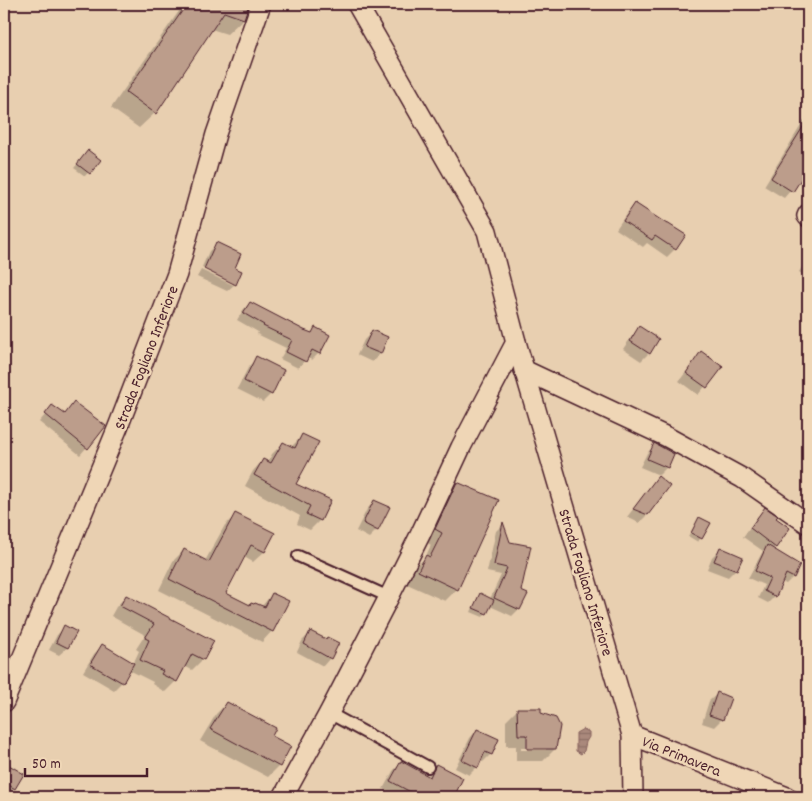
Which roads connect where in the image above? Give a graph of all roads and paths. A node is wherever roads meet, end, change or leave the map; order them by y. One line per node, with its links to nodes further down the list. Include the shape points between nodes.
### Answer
1 (261, 4): 8 (street, Strada Fogliano Inferiore, via 216,134 177,274 118,428)
2 (357, 4): 3 (street, Strada Fogliano Inferiore, via 487,232)
3 (516, 342): 4 (street, Strada Fogliano Inferiore); 7 (street)
4 (524, 370): 5 (street, via 667,436 742,478); 10 (street, Strada Fogliano Inferiore)
5 (808, 524)
6 (298, 556): 7 (lane)
7 (389, 597): 9 (street)
8 (4, 702)
9 (329, 713): 11 (lane); 12 (street)
10 (632, 735): 13 (street, Strada Fogliano Inferiore); 14 (street, Via Primavera)
11 (428, 767)
12 (283, 797)
13 (634, 797)
14 (787, 797)

